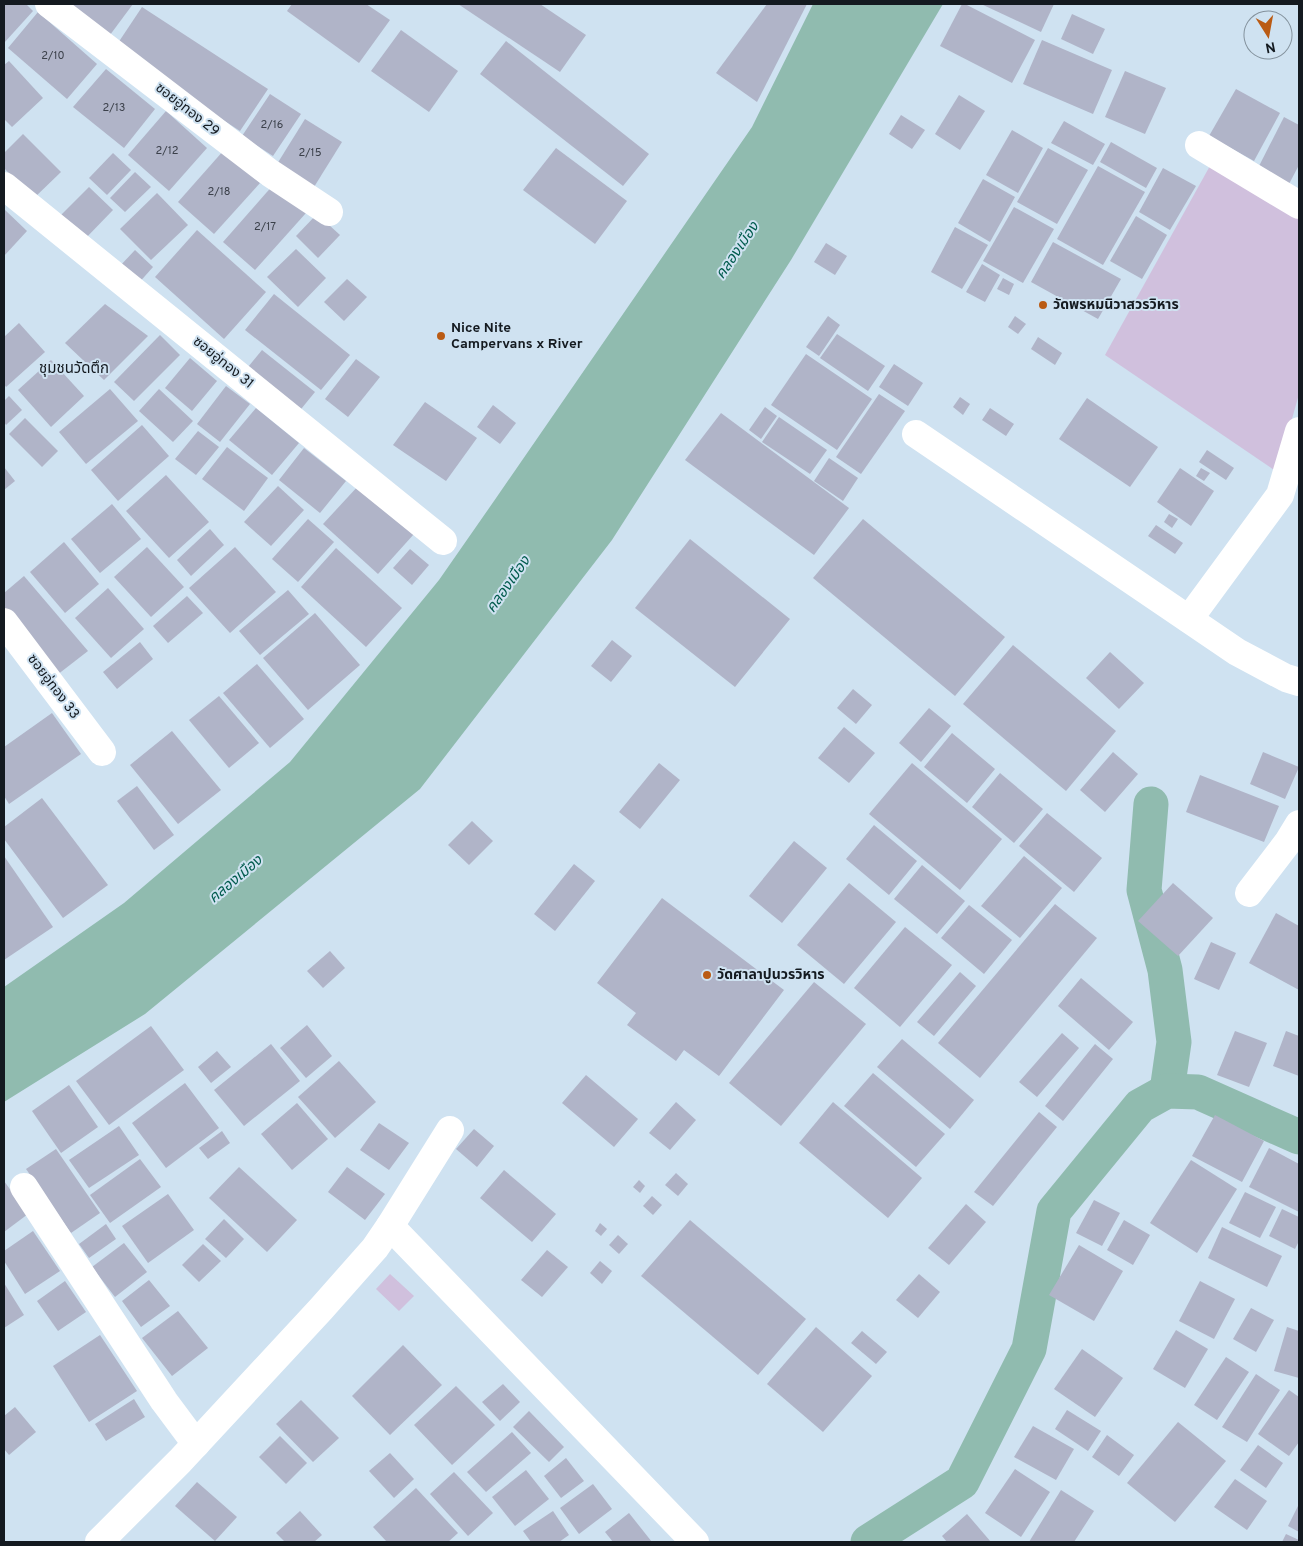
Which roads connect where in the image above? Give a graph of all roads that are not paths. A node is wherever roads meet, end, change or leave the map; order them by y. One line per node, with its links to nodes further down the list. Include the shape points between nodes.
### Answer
1 (49, 4): 5 (street, ซอยอู่ทอง 29, via 270,173)
2 (1199, 145): 4 (street)
3 (4, 186): 8 (street, ซอยอู่ทอง 31)
4 (1299, 205)
5 (329, 212)
6 (1299, 431): 9 (street, via 1280,495)
7 (916, 434): 9 (street)
8 (443, 541)
9 (1189, 619): 11 (street, via 1238,652)
10 (4, 622): 12 (street, ซอยอู่ทอง 33)
11 (1299, 682)
12 (102, 752)
13 (1299, 824): 14 (street)
14 (1249, 893)
15 (450, 1130): 17 (street)
16 (24, 1187): 18 (street, via 164,1401)
17 (390, 1226): 18 (street, via 375,1248); 20 (street)
18 (196, 1444): 19 (street)
19 (99, 1542)
20 (695, 1542)

